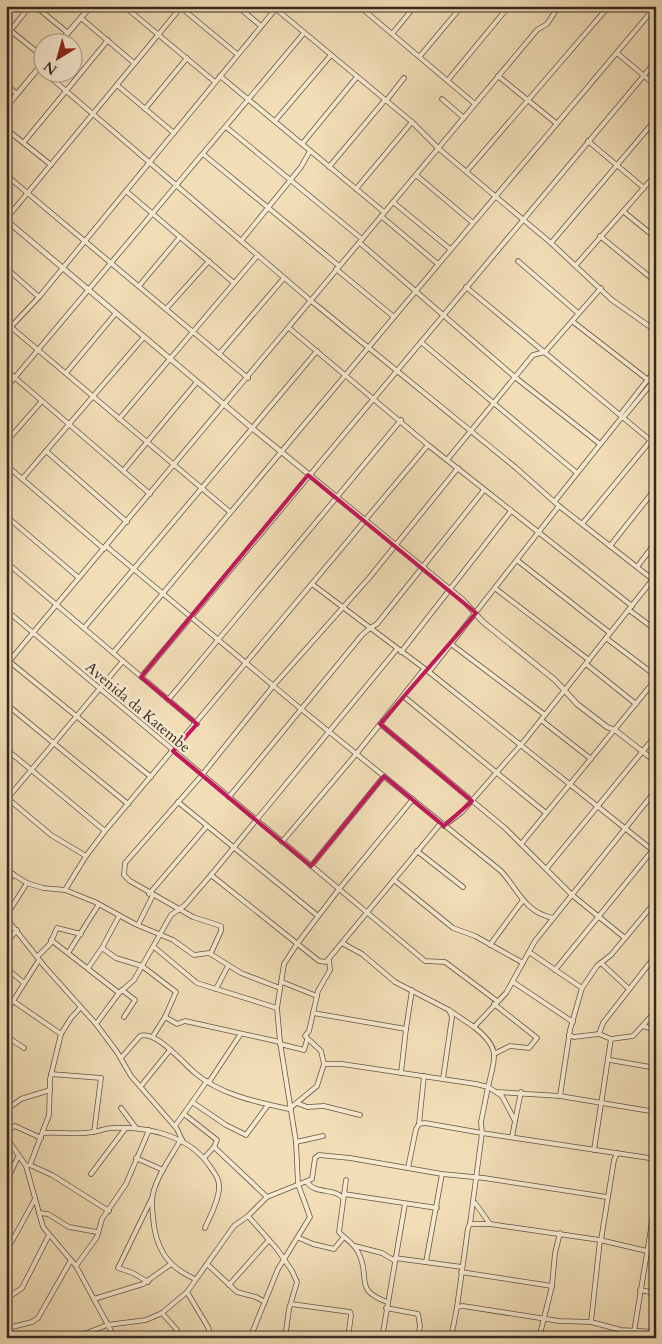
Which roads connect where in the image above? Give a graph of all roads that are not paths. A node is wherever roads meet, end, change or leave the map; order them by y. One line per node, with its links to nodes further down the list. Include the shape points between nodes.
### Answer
1 (30, 6): 18 (street)
2 (35, 6): 19 (street)
3 (124, 6): 23 (street)
4 (237, 6): 16 (street)
5 (359, 6): 22 (street)
6 (415, 6): 22 (street)
7 (462, 6): 29 (street)
8 (509, 6): 39 (street)
9 (560, 6): 34 (street)
10 (609, 6): 50 (street)
11 (656, 6): 26 (street)
12 (90, 7): 15 (street)
13 (181, 7): 23 (street); 27 (street)
14 (277, 8): 16 (street); 21 (street)
15 (81, 18): 20 (street); 24 (street)
16 (261, 26): 27 (street)
17 (6, 27): 18 (street)
18 (10, 31): 25 (street)
19 (67, 32)
20 (69, 32)
21 (304, 33): 28 (street); 47 (street)
22 (392, 34): 29 (street)
23 (158, 35): 30 (street); 32 (street)
24 (108, 40): 32 (street); 45 (street)
25 (32, 48)
26 (616, 53): 35 (street); 59 (street)
27 (237, 54): 33 (street)
28 (331, 55): 36 (street); 57 (street)
29 (420, 56): 39 (street)
30 (186, 58): 41 (street); 53 (street)
31 (656, 61): 35 (street)
32 (134, 63): 43 (street)
33 (220, 76): 41 (street); 47 (street)
34 (498, 76): 50 (street); 51 (street)
35 (643, 76): 44 (street); 63 (street)
36 (358, 77): 48 (street); 65 (street)
37 (404, 78): 48 (street)
38 (32, 79): 46 (street)
39 (448, 80): 51 (street)
40 (56, 82): 45 (street)
41 (215, 82): 62 (street)
42 (6, 85): 46 (street)
43 (117, 85): 53 (street); 54 (street)
44 (656, 86)
45 (65, 91): 54 (street); 64 (street)
46 (17, 94): 52 (street)
47 (248, 99): 57 (street); 60 (street)
48 (385, 100): 58 (street); 72 (street)
49 (442, 100): 55 (street)
50 (528, 100): 59 (street); 73 (street)
51 (475, 104): 55 (street)
52 (6, 107)
53 (145, 109): 62 (street)
54 (92, 115): 69 (street); 70 (street)
55 (464, 118): 66 (street)
56 (656, 119): 71 (street)
57 (275, 121): 65 (street)
58 (412, 122): 66 (street); 82 (street)
59 (556, 123): 85 (street)
60 (226, 127): 68 (street); 77 (street)
61 (6, 128): 64 (street)
62 (174, 133): 69 (street)
63 (588, 141): 71 (street); 93 (street)
64 (24, 142): 70 (street)
65 (302, 144): 67 (street)
66 (438, 148): 73 (street); 76 (street)
67 (310, 151): 72 (street); 77 (street)
68 (203, 154): 80 (street); 87 (street)
69 (149, 163): 80 (street); 83 (street)
70 (51, 165): 84 (street)
71 (617, 165): 81 (street); 101 (street)
72 (329, 167): 82 (street)
73 (467, 172): 85 (street)
74 (656, 174): 78 (street)
75 (6, 175): 84 (street)
76 (416, 175): 86 (street); 94 (street)
77 (290, 180): 87 (street); 100 (street)
78 (650, 180): 79 (street); 81 (street)
79 (656, 184)
80 (176, 187): 90 (street); 99 (street)
81 (644, 188): 89 (street)
82 (356, 189): 88 (street)
83 (126, 190): 90 (street); 98 (street)
84 (28, 193): 92 (street); 98 (street)
85 (495, 195): 93 (street); 94 (street)
86 (393, 202): 88 (street); 102 (street)
87 (268, 207): 99 (street); 110 (street)
88 (384, 212): 91 (street)
89 (624, 212): 95 (street); 97 (street)
90 (153, 214): 96 (street); 106 (street)
91 (381, 216): 100 (street); 107 (street)
92 (6, 220): 109 (street)
93 (523, 220): 101 (street); 116 (street)
94 (472, 222): 102 (street)
95 (600, 236): 108 (street); 113 (street)
96 (180, 237): 105 (street); 115 (street)
97 (656, 238)
98 (85, 241): 106 (street); 109 (street)
99 (241, 241): 103 (street)
100 (361, 241): 110 (street); 119 (street)
101 (551, 243): 108 (street)
102 (450, 249): 107 (street)
103 (258, 255): 112 (street); 114 (street)
104 (518, 261): 124 (street)
105 (208, 262): 114 (street); 122 (street)
106 (112, 264): 115 (street); 118 (street)
107 (438, 264): 119 (street)
108 (576, 265): 117 (street)
109 (63, 268): 118 (street); 120 (street)
110 (337, 268): 121 (street); 126 (street)
111 (7, 271): 120 (street)
112 (284, 278): 121 (street); 138 (street)
113 (656, 282)
114 (234, 283): 131 (street)
115 (139, 286): 122 (street)
116 (466, 287): 125 (street); 137 (street)
117 (601, 288): 124 (street); 130 (street, via 612,300)
118 (90, 290): 123 (street); 135 (street)
119 (416, 290): 125 (street); 126 (street)
120 (39, 297): 129 (street)
121 (310, 300): 128 (street); 134 (street)
122 (166, 309): 131 (street)
123 (116, 313): 132 (street); 143 (street)
124 (578, 313): 127 (street)
125 (444, 314): 133 (street); 147 (street)
126 (394, 317): 134 (street)
127 (572, 321): 137 (street); 149 (street)
128 (289, 328): 136 (street); 146 (street)
129 (8, 329): 135 (street)
130 (656, 331)
131 (193, 332): 138 (street); 139 (street)
132 (144, 337): 139 (street); 153 (street)
133 (421, 342): 142 (street); 156 (street)
134 (368, 347): 142 (street); 144 (street)
135 (38, 351): 143 (street); 145 (street)
136 (317, 351): 144 (street); 162 (street)
137 (545, 352): 147 (street, via 533,355); 158 (street)
138 (219, 354): 146 (street)
139 (170, 359): 150 (street); 159 (street)
140 (656, 369): 149 (street)
141 (6, 370): 145 (street)
142 (397, 370): 154 (street); 163 (street)
143 (66, 373): 153 (street)
144 (345, 374): 154 (street); 172 (street)
145 (15, 378): 152 (street); 155 (street)
146 (248, 378): 157 (street)
147 (516, 378): 156 (street); 168 (street)
148 (656, 378): 151 (street)
149 (647, 380): 151 (street); 158 (street)
150 (197, 382): 157 (street); 167 (street)
151 (652, 384): 158 (street)
152 (6, 388)
153 (93, 396): 159 (street); 161 (street)
154 (373, 397): 160 (street); 179 (street)
155 (42, 401): 161 (street); 166 (street)
156 (494, 404): 163 (street); 178 (street)
157 (225, 405): 162 (street); 175 (street)
158 (622, 416): 165 (street); 168 (street)
159 (119, 419): 167 (street)
160 (401, 420): 169 (street); 185 (street)
161 (69, 424): 171 (street); 177 (street)
162 (252, 428): 172 (street); 181 (street)
163 (471, 432): 173 (street); 186 (street)
164 (656, 434): 165 (street)
165 (651, 441): 170 (street); 193 (street)
166 (6, 442)
167 (146, 443): 175 (street); 177 (street)
168 (600, 444): 178 (street)
169 (428, 445): 173 (street); 192 (street)
170 (656, 445)
171 (46, 451): 180 (street); 191 (street)
172 (280, 452): 179 (street); 189 (street)
173 (447, 460): 176 (street)
174 (6, 465): 180 (street)
175 (174, 465): 181 (street); 184 (street)
176 (458, 468): 183 (street); 196 (street)
177 (123, 471): 184 (street)
178 (578, 473): 186 (street)
179 (308, 475): 185 (street); 215 (street)
180 (22, 479): 198 (street)
181 (201, 488): 189 (street); 203 (street)
182 (656, 488): 197 (street)
183 (484, 490): 188 (street); 202 (street)
184 (150, 494): 191 (street)
185 (337, 498): 192 (street); 222 (street)
186 (555, 501): 187 (street)
187 (559, 506): 193 (street); 194 (street)
188 (511, 511): 194 (street); 208 (street)
189 (230, 512): 209 (street)
190 (6, 516): 204 (street)
191 (127, 522): 198 (street)
192 (365, 522): 196 (street); 206 (street)
193 (582, 524): 197 (street)
194 (539, 533): 199 (street); 212 (street)
195 (656, 542): 201 (street)
196 (394, 546): 202 (street); 211 (street)
197 (610, 546): 201 (street)
198 (105, 547): 203 (street); 204 (street)
199 (518, 561): 207 (street); 220 (street)
200 (6, 562): 210 (street)
201 (636, 567): 205 (street)
202 (422, 568): 208 (street); 217 (street, via 377,624)
203 (133, 569): 209 (street); 216 (street)
204 (79, 578): 210 (street)
205 (654, 580): 212 (street)
206 (312, 584): 211 (street); 229 (street)
207 (496, 589): 214 (street); 227 (street)
208 (448, 590): 214 (street); 225 (street)
209 (163, 592): 215 (street); 226 (street)
210 (57, 606): 216 (street); 219 (street)
211 (342, 607): 217 (street); 236 (street)
212 (631, 608): 218 (street); 220 (street)
213 (6, 610): 219 (street, Avenida da Katembe)
214 (476, 613): 223 (street); 238 (street)
215 (191, 616): 222 (street); 234 (street)
216 (84, 628): 226 (street)
217 (370, 628): 224 (street); 243 (street)
218 (656, 630)
219 (34, 633): 230 (street); 237 (street, Avenida da Katembe)
220 (610, 633): 221 (street)
221 (606, 638): 227 (street); 235 (street)
222 (218, 639): 229 (street); 240 (street)
223 (451, 644): 233 (street); 244 (street)
224 (397, 649): 225 (street); 250 (street)
225 (401, 652): 232 (street)
226 (113, 653): 228 (street)
227 (589, 660): 231 (street)
228 (123, 661): 234 (street); 237 (street)
229 (248, 663): 236 (street); 247 (street)
230 (8, 664): 245 (street)
231 (586, 664): 238 (street); 242 (street)
232 (424, 669): 233 (street); 239 (street)
233 (429, 672): 253 (street)
234 (141, 677): 240 (street)
235 (656, 678): 242 (street)
236 (274, 685): 243 (street); 262 (street)
237 (100, 688): 245 (street); 255 (street, Avenida da Katembe)
238 (566, 689): 244 (street); 249 (street, via 577,704)
239 (403, 696): 248 (street); 261 (street)
240 (168, 700): 247 (street)
241 (6, 704): 252 (street)
242 (636, 704): 249 (street)
243 (301, 709): 250 (street); 267 (street)
244 (545, 715): 246 (street)
245 (77, 716): 252 (street); 264 (street)
246 (541, 720): 253 (street); 258 (street)
247 (197, 724): 255 (street)
248 (380, 724): 257 (street); 270 (street)
249 (615, 730): 256 (street); 258 (street)
250 (328, 731): 257 (street); 275 (street)
251 (656, 735): 256 (street)
252 (54, 743): 260 (street); 272 (street)
253 (519, 746): 261 (street); 265 (street)
254 (6, 749): 260 (street)
255 (174, 751): 262 (street, Avenida da Katembe); 264 (street)
256 (642, 751): 259 (street); 273 (street)
257 (358, 753): 263 (street); 280 (street)
258 (591, 759): 265 (street)
259 (656, 762)
260 (32, 770): 268 (street); 279 (street)
261 (495, 773): 270 (street); 274 (street)
262 (202, 775): 267 (street, Avenida da Katembe); 271 (street)
263 (384, 776): 269 (street); 287 (street)
264 (151, 777): 272 (street)
265 (569, 786): 273 (street); 274 (street)
266 (656, 790): 278 (street)
267 (229, 797): 275 (street, Avenida da Katembe)
268 (7, 798): 286 (street, via 51,835)
269 (413, 799): 276 (street); 296 (street)
270 (472, 800): 276 (street, via 452,822); 281 (street)
271 (178, 802): 277 (street); 298 (street, via 125,862 124,875)
272 (128, 804): 279 (street)
273 (597, 806): 278 (street); 288 (street)
274 (546, 813): 281 (street)
275 (256, 819): 280 (street); 283 (street)
276 (442, 825): 284 (street); 300 (street, via 501,871)
277 (207, 826): 283 (street); 298 (street)
278 (626, 828): 285 (street); 299 (street)
279 (105, 831): 286 (street)
280 (282, 842): 287 (street)
281 (521, 844): 288 (street)
282 (656, 846): 285 (street)
283 (234, 847): 291 (street); 306 (street)
284 (417, 851): 292 (street); 295 (street)
285 (654, 852): 309 (street)
286 (86, 856): 297 (street)
287 (311, 866): 296 (street)
288 (547, 868): 299 (street)
289 (6, 870): 290 (street)
290 (13, 874): 293 (street); 294 (street)
291 (211, 875): 303 (street, via 185,905); 320 (street)
292 (394, 880): 304 (street); 321 (street, via 453,928)
293 (27, 883): 297 (street); 308 (street)
294 (6, 886)
295 (463, 887)
296 (339, 889): 304 (street); 306 (street)
297 (65, 890): 302 (street)
298 (151, 895): 303 (street); 311 (street)
299 (572, 895): 309 (street); 310 (street)
300 (523, 900): 307 (street); 321 (street)
301 (656, 901): 316 (street)
302 (99, 904): 305 (street); 314 (street)
303 (178, 908): 315 (street); 326 (street, via 222,928)
304 (368, 911): 319 (street); 348 (street, via 425,961 446,962)
305 (120, 916): 311 (street); 323 (street)
306 (318, 916): 320 (street)
307 (544, 916): 310 (street); 312 (street)
308 (6, 917): 313 (street)
309 (599, 917): 316 (street); 336 (street)
310 (553, 918): 312 (street)
311 (138, 926): 315 (street)
312 (546, 927): 324 (street)
313 (17, 930): 318 (street); 328 (street)
314 (82, 934): 317 (street, via 57,928); 325 (street)
315 (161, 935): 322 (street); 326 (street, via 194,955)
316 (626, 938): 331 (street)
317 (51, 940): 325 (street); 328 (street)
318 (6, 943)
319 (342, 943): 329 (street); 344 (street, via 362,954 395,982)
320 (296, 944): 329 (street, via 322,963); 338 (street, via 284,964)
321 (490, 945): 330 (street)
322 (154, 947): 332 (street); 342 (street, via 194,982)
323 (102, 948): 332 (street, via 116,958); 335 (street)
324 (529, 952): 330 (street); 336 (street)
325 (68, 953): 335 (street)
326 (211, 953): 333 (street)
327 (656, 955): 343 (street)
328 (38, 958): 337 (street); 349 (street)
329 (328, 960): 346 (street, via 330,970)
330 (523, 963): 339 (street)
331 (601, 963): 341 (street); 343 (street)
332 (142, 966): 345 (street, via 134,980); 357 (street, via 176,992)
333 (228, 966): 340 (street); 342 (street)
334 (6, 968): 337 (street)
335 (88, 968): 345 (street)
336 (555, 970): 341 (street)
337 (24, 982): 347 (street)
338 (282, 982): 340 (street); 346 (street)
339 (513, 982): 348 (street); 360 (street)
340 (280, 988): 350 (street)
341 (582, 988): 360 (street)
342 (216, 989): 350 (street)
343 (629, 989): 368 (street, via 601,1025)
344 (412, 990): 352 (street); 364 (street)
345 (120, 992): 356 (street, via 135,1000); 361 (street)
346 (317, 996): 354 (street)
347 (13, 1001): 351 (street); 367 (street)
348 (496, 1003): 359 (street); 378 (street, via 537,1038 529,1048 510,1046)
349 (80, 1008): 361 (street); 367 (street)
350 (277, 1008): 375 (street)
351 (7, 1010)
352 (449, 1010): 355 (street); 358 (street)
353 (656, 1011): 362 (street)
354 (313, 1013): 364 (street); 374 (street)
355 (456, 1015): 358 (street); 363 (street)
356 (124, 1017)
357 (165, 1017): 369 (street, via 177,1024 185,1021); 372 (street)
358 (452, 1017): 386 (street)
359 (480, 1022): 363 (street); 366 (street)
360 (573, 1022): 370 (street)
361 (96, 1024): 379 (street)
362 (643, 1026): 365 (street); 373 (street, via 633,1036)
363 (474, 1027): 366 (street)
364 (406, 1030): 383 (street)
365 (656, 1030)
366 (482, 1033): 378 (street, via 493,1046)
367 (61, 1034): 384 (street)
368 (599, 1034): 370 (street); 373 (street)
369 (240, 1035): 375 (street); 387 (street)
370 (569, 1035): 393 (street)
371 (6, 1036): 376 (street)
372 (152, 1036): 377 (street); 379 (street, via 140,1036)
373 (611, 1039): 380 (street)
374 (307, 1040): 375 (street, via 304,1050); 381 (street, via 321,1051)
375 (280, 1043): 399 (street)
376 (24, 1048)
377 (170, 1050): 387 (street); 388 (street)
378 (494, 1054): 389 (street)
379 (121, 1058): 388 (street)
380 (610, 1060): 382 (street); 396 (street)
381 (324, 1064): 383 (street); 395 (street, via 317,1086)
382 (656, 1068)
383 (401, 1073): 385 (street)
384 (51, 1074): 390 (street); 411 (street, via 101,1078)
385 (424, 1076): 386 (street); 405 (street)
386 (443, 1079): 389 (street)
387 (208, 1081): 394 (street); 397 (street, via 239,1097)
388 (142, 1086): 406 (street)
389 (488, 1087): 391 (street); 413 (street)
390 (50, 1090): 400 (street, via 20,1099); 412 (street, via 49,1115)
391 (497, 1092): 392 (street); 404 (street, via 506,1100)
392 (521, 1092): 393 (street); 404 (street)
393 (560, 1096): 396 (street)
394 (192, 1102): 397 (street, via 246,1134); 402 (street)
395 (297, 1103): 399 (street); 403 (street)
396 (603, 1103): 401 (street); 420 (street)
397 (268, 1104): 399 (street)
398 (121, 1108): 407 (street)
399 (289, 1109): 419 (street)
400 (6, 1110)
401 (656, 1112)
402 (184, 1114): 406 (street); 421 (street, via 217,1140)
403 (360, 1115)
404 (516, 1121): 416 (street)
405 (419, 1124): 413 (street); 432 (street)
406 (175, 1126): 418 (street)
407 (136, 1128): 408 (street); 409 (street)
408 (125, 1129): 411 (street); 434 (street)
409 (149, 1130): 418 (street); 427 (street)
410 (6, 1131): 417 (street, via 15,1126)
411 (94, 1132): 412 (street)
412 (43, 1133): 417 (street)
413 (482, 1133): 416 (street); 436 (street)
414 (323, 1136): 419 (street)
415 (6, 1137): 426 (street)
416 (512, 1137): 422 (street)
417 (41, 1138): 431 (street)
418 (181, 1142): 428 (street); 433 (street)
419 (296, 1142): 440 (street)
420 (596, 1142): 422 (street); 423 (street)
421 (214, 1147): 428 (street); 442 (street)
422 (594, 1150): 423 (street)
423 (600, 1151): 424 (street)
424 (607, 1152): 425 (street); 430 (street)
425 (617, 1153): 429 (street); 430 (street)
426 (18, 1157): 431 (street); 438 (street)
427 (136, 1158): 433 (street); 451 (street, via 131,1174)
428 (204, 1158): 458 (street, via 217,1176 219,1186 216,1204)
429 (656, 1159)
430 (614, 1160): 443 (street)
431 (28, 1166): 446 (street); 451 (street, via 52,1175)
432 (408, 1168): 435 (street); 439 (street, via 319,1155 315,1158 313,1177)
433 (163, 1170): 444 (street)
434 (91, 1174)
435 (442, 1174): 436 (street); 450 (street)
436 (478, 1178): 443 (street); 447 (street)
437 (346, 1180): 441 (street)
438 (6, 1182)
439 (307, 1182): 440 (street); 441 (street, via 314,1189)
440 (298, 1184): 442 (street); 463 (street, via 310,1217)
441 (344, 1196): 449 (street); 462 (street, via 338,1228)
442 (267, 1197): 455 (street)
443 (607, 1197): 465 (street)
444 (152, 1198): 452 (street); 453 (street)
445 (656, 1198): 448 (street)
446 (35, 1199): 454 (street); 469 (street)
447 (475, 1203): 456 (street); 457 (street)
448 (655, 1203): 468 (street)
449 (405, 1204): 450 (street); 471 (street)
450 (437, 1208): 473 (street)
451 (109, 1211): 459 (street)
452 (146, 1211): 453 (street); 480 (street, via 118,1268)
453 (153, 1212): 474 (street, via 157,1242)
454 (39, 1213): 459 (street, via 48,1214 69,1227); 461 (street)
455 (248, 1216): 464 (street); 475 (street, via 234,1226)
456 (470, 1224): 457 (street); 477 (street)
457 (490, 1224): 460 (street)
458 (205, 1228)
459 (96, 1232): 476 (street, via 97,1237)
460 (560, 1233): 465 (street); 483 (street)
461 (49, 1235): 472 (street); 487 (street, via 22,1288)
462 (344, 1237): 463 (street, via 334,1249); 466 (street)
463 (298, 1238): 470 (street)
464 (269, 1240): 470 (street); 482 (street)
465 (600, 1240): 468 (street); 496 (street)
466 (355, 1246): 471 (street, via 382,1252); 490 (street, via 363,1263 366,1290)
467 (656, 1250): 468 (street)
468 (647, 1251): 484 (street)
469 (6, 1252)
470 (283, 1258): 489 (street); 491 (street, via 297,1282)
471 (395, 1259): 473 (street); 490 (street)
472 (71, 1260): 476 (street); 498 (street, via 38,1318)
473 (426, 1262): 477 (street)
474 (171, 1264): 479 (street); 480 (street)
475 (207, 1264): 478 (street); 482 (street)
476 (76, 1266): 488 (street)
477 (461, 1269): 483 (street); 492 (street)
478 (200, 1272): 479 (street); 481 (street)
479 (193, 1278): 481 (street)
480 (148, 1282): 488 (street)
481 (193, 1284): 485 (street)
482 (229, 1285): 489 (street, via 239,1294 256,1296)
483 (552, 1286): 495 (street)
484 (640, 1290): 486 (street); 499 (street)
485 (186, 1292): 494 (street); 506 (street, via 208,1327)
486 (656, 1292)
487 (6, 1298)
488 (94, 1299): 497 (street)
489 (265, 1302): 507 (street)
490 (387, 1302): 493 (street)
491 (291, 1304): 501 (street); 508 (street, via 350,1312)
492 (458, 1307): 495 (street); 511 (street)
493 (386, 1308): 509 (street); 510 (street, via 418,1314)
494 (162, 1313): 497 (street, via 146,1320); 505 (street, via 177,1330)
495 (542, 1318): 496 (street, via 583,1323); 512 (street)
496 (591, 1320): 499 (street, via 621,1330)
497 (107, 1325): 503 (street); 504 (street)
498 (7, 1326): 502 (street)
499 (634, 1329): 500 (street); 513 (street)
500 (656, 1332)
501 (287, 1337)
502 (10, 1338)
503 (74, 1338)
504 (115, 1338)
505 (174, 1338)
506 (211, 1338)
507 (250, 1338)
508 (348, 1338)
509 (382, 1338)
510 (418, 1338)
511 (450, 1338)
512 (538, 1338)
513 (633, 1338)

